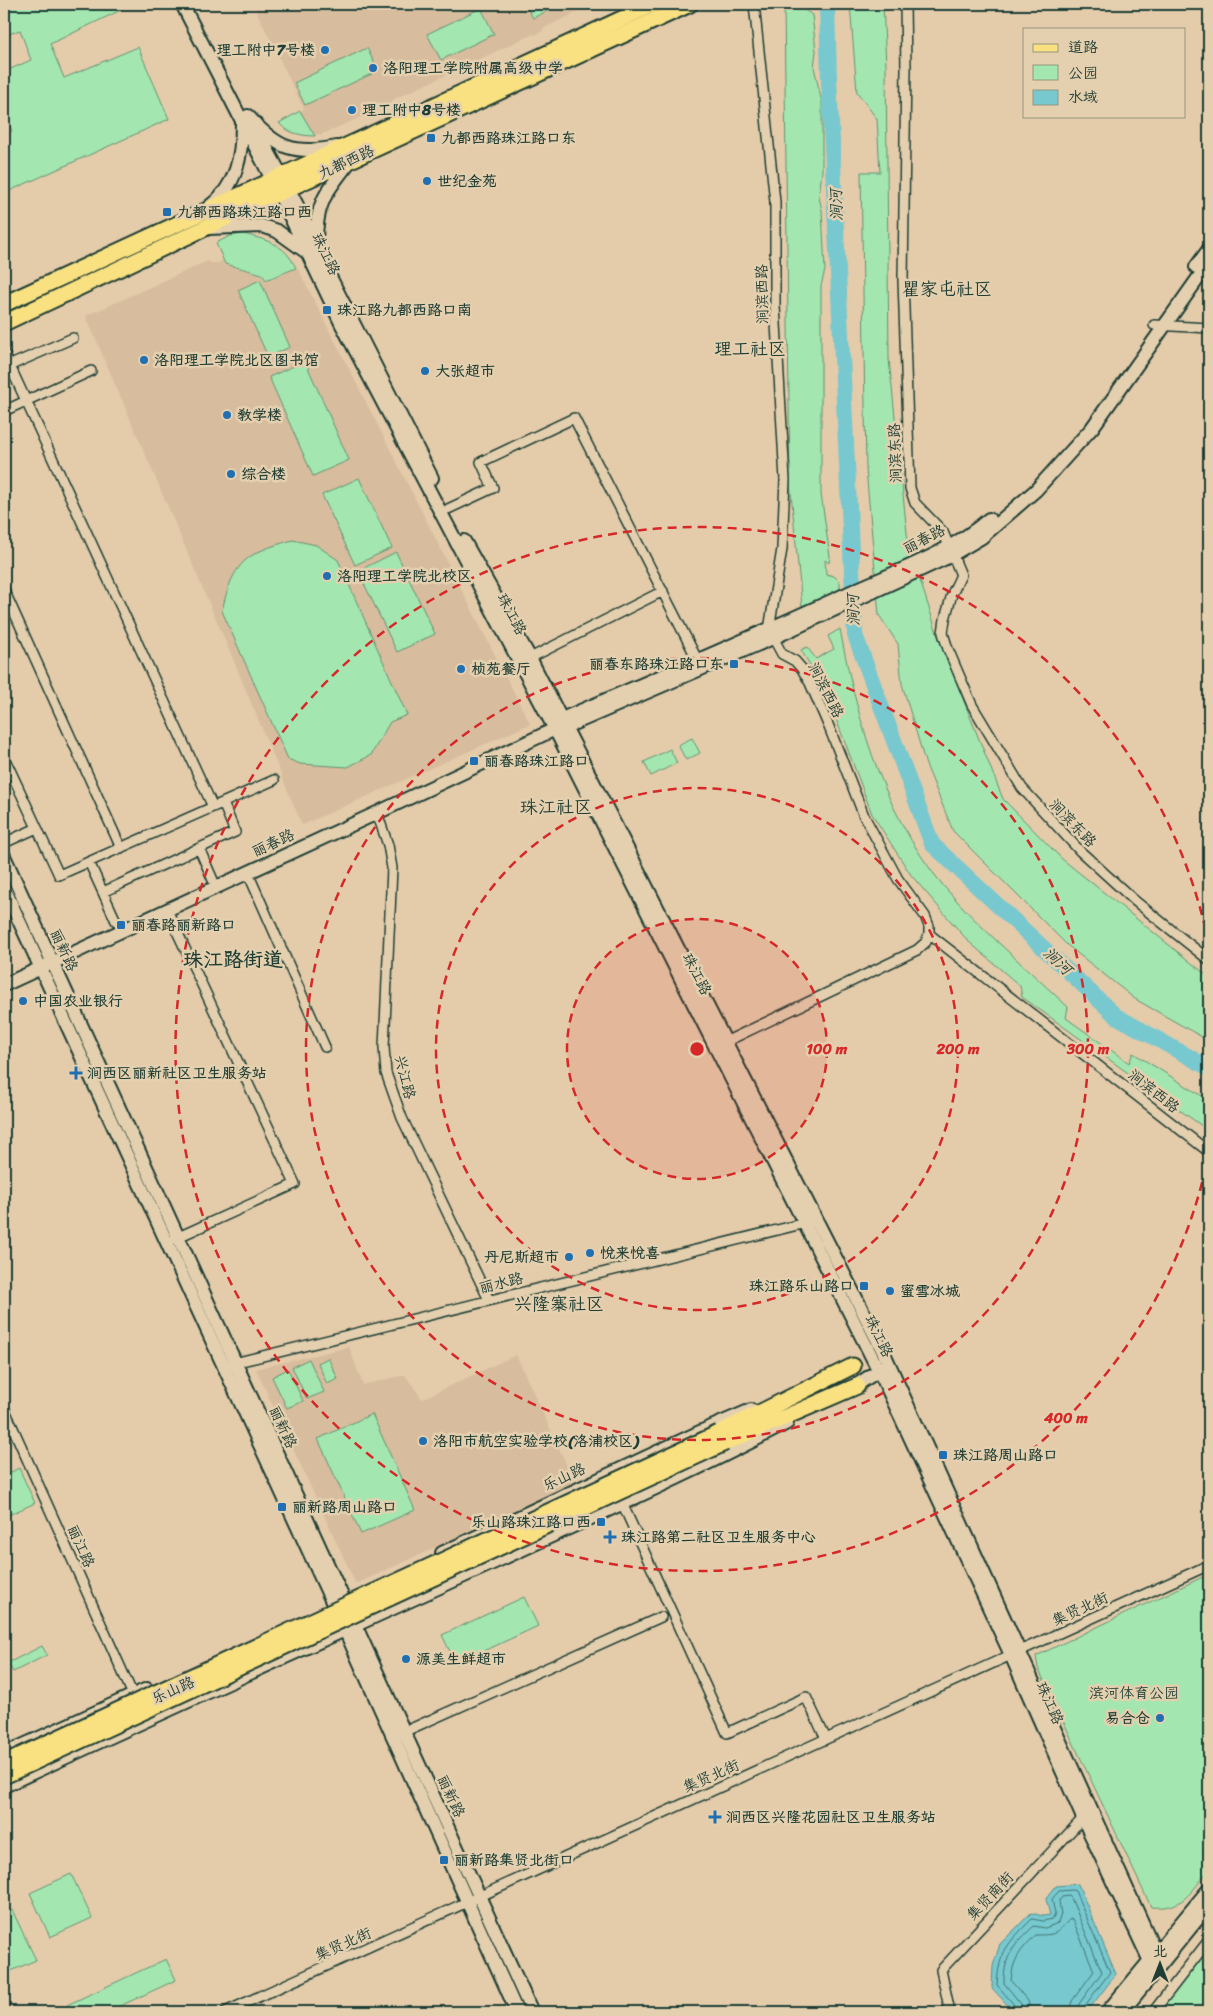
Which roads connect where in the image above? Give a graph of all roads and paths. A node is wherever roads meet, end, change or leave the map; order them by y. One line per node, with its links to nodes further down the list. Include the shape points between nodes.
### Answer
1 (182, 4): 7 (main road, 珠江路)
2 (192, 4): 7 (main road, 珠江路)
3 (654, 4): 8 (main road, 九都西路)
4 (690, 4): 8 (main road, 九都西路)
5 (754, 4): 29 (street, 涧滨西路, via 775,202 775,306 785,480 782,549)
6 (904, 4): 26 (street, 涧滨东路, via 903,279 910,488 915,503 943,532)
7 (245, 118): 8 (main road, via 287,147); 9 (main road, 珠江路); 10 (main road, via 239,162 232,182 217,201)
8 (350, 152): 9 (main road, 九都西路); 12 (main road, via 320,207)
9 (280, 184): 10 (main road, 九都西路); 11 (main road, 九都西路); 12 (main road, 珠江路)
10 (203, 211): 15 (main road, 九都西路)
11 (205, 228): 12 (main road, via 262,226); 16 (main road, 九都西路)
12 (312, 248): 25 (main road, 珠江路, via 323,262); 32 (main road, 珠江路, via 342,323)
13 (1209, 249): 17 (main road, 丽春路)
14 (1209, 263): 17 (main road, 丽春路)
15 (4, 304)
16 (4, 324)
17 (1159, 325): 18 (street); 26 (main road, 丽春路, via 1088,420 1032,482)
18 (1209, 328)
19 (73, 338): 21 (street)
20 (4, 353): 21 (street)
21 (7, 367): 23 (street)
22 (91, 371): 23 (street)
23 (26, 401): 24 (street); 36 (street)
24 (4, 411)
25 (448, 510): 28 (street, via 493,488 481,462 574,418); 30 (main road, 珠江路)
26 (949, 551): 29 (main road, 丽春路); 51 (street, 涧滨东路, via 961,575 945,619 943,632 948,649 972,705 1022,788 1080,851 1135,901)
27 (4, 590): 40 (street)
28 (662, 591): 30 (street); 31 (street)
29 (772, 633): 31 (main road, 丽春路); 32 (main road, 丽春路); 50 (street, 涧滨西路, via 782,654 795,661 810,683 864,816 898,879 925,916)
30 (530, 658): 32 (main road, 珠江路)
31 (698, 661): 32 (main road, 丽春路)
32 (561, 725): 37 (main road, 丽春路); 54 (main road, 珠江路); 57 (main road, 珠江路)
33 (4, 757): 38 (street)
34 (274, 780): 35 (street)
35 (223, 803): 36 (street); 41 (street, via 235,832)
36 (213, 807): 40 (street)
37 (377, 814): 44 (main road, 丽春路); 59 (street, 兴江路, via 392,868 384,1047 386,1072 402,1118)
38 (37, 828): 39 (street); 43 (street, via 59,875)
39 (4, 842)
40 (121, 848): 43 (street)
41 (199, 848): 45 (street); 47 (street)
42 (4, 856): 52 (main road, 丽新路)
43 (89, 862): 47 (street)
44 (248, 873): 45 (main road, 丽春路); 55 (street)
45 (216, 887): 48 (main road, 丽春路)
46 (4, 888): 52 (main road, 丽新路)
47 (103, 892): 49 (street)
48 (167, 910): 52 (main road, 丽春路); 58 (street, via 295,1184)
49 (116, 921)
50 (929, 934): 54 (street, via 917,950); 56 (street, 涧滨西路)
51 (1209, 960)
52 (46, 966): 53 (main road, 丽春路); 58 (main road, 丽新路)
53 (4, 985)
54 (725, 1042): 57 (main road, 珠江路)
55 (325, 1048)
56 (1209, 1152)
57 (810, 1222): 59 (street, 丽水路); 60 (main road, 珠江路); 61 (main road, 珠江路)
58 (172, 1240): 62 (main road, 丽新路); 63 (main road, 丽新路)
59 (489, 1300): 62 (street, 丽水路)
60 (883, 1352): 61 (main road, 乐山路); 65 (main road, 珠江路)
61 (871, 1357): 64 (main road, 乐山路); 65 (main road, 珠江路)
62 (235, 1363): 63 (street, 丽水路); 71 (main road, 丽新路)
63 (222, 1366): 71 (main road, 丽新路)
64 (853, 1366): 68 (main road); 71 (main road, 乐山路, via 702,1431)
65 (883, 1368): 66 (main road, 乐山路); 73 (main road, 珠江路)
66 (857, 1386): 68 (main road); 69 (main road, 乐山路, via 732,1452)
67 (4, 1408): 74 (street, 丽江路)
68 (722, 1438): 78 (main road, bridge); 79 (main road, bridge)
69 (622, 1503): 71 (main road, 乐山路); 76 (street, via 727,1733 806,1697)
70 (1209, 1564): 73 (street, 集贤北街)
71 (342, 1615): 74 (main road, 乐山路); 75 (main road, 丽新路); 78 (main road, 乐山路); 79 (main road, 乐山路); 80 (main road, 乐山路, via 146,1719)
72 (661, 1617): 75 (street)
73 (1016, 1653): 76 (street, 集贤北街); 81 (main road, 珠江路)
74 (133, 1695): 77 (main road, 乐山路)
75 (398, 1734): 83 (main road, 丽新路)
76 (826, 1739): 83 (street, 集贤北街)
77 (4, 1754)
78 (4, 1764)
79 (4, 1774)
80 (4, 1786)
81 (1087, 1814): 86 (main road, 珠江路); 90 (street, 集贤南街, via 941,1970)
82 (1209, 1890): 86 (main road)
83 (473, 1898): 87 (street, 集贤北街); 88 (main road, 丽新路); 89 (main road, 丽新路)
84 (1209, 1906): 86 (main road)
85 (1209, 1940): 93 (street)
86 (1155, 1962): 91 (main road); 92 (main road)
87 (225, 2012)
88 (518, 2012)
89 (532, 2012)
90 (950, 2012)
91 (1107, 2012)
92 (1122, 2012)
93 (1153, 2012)

